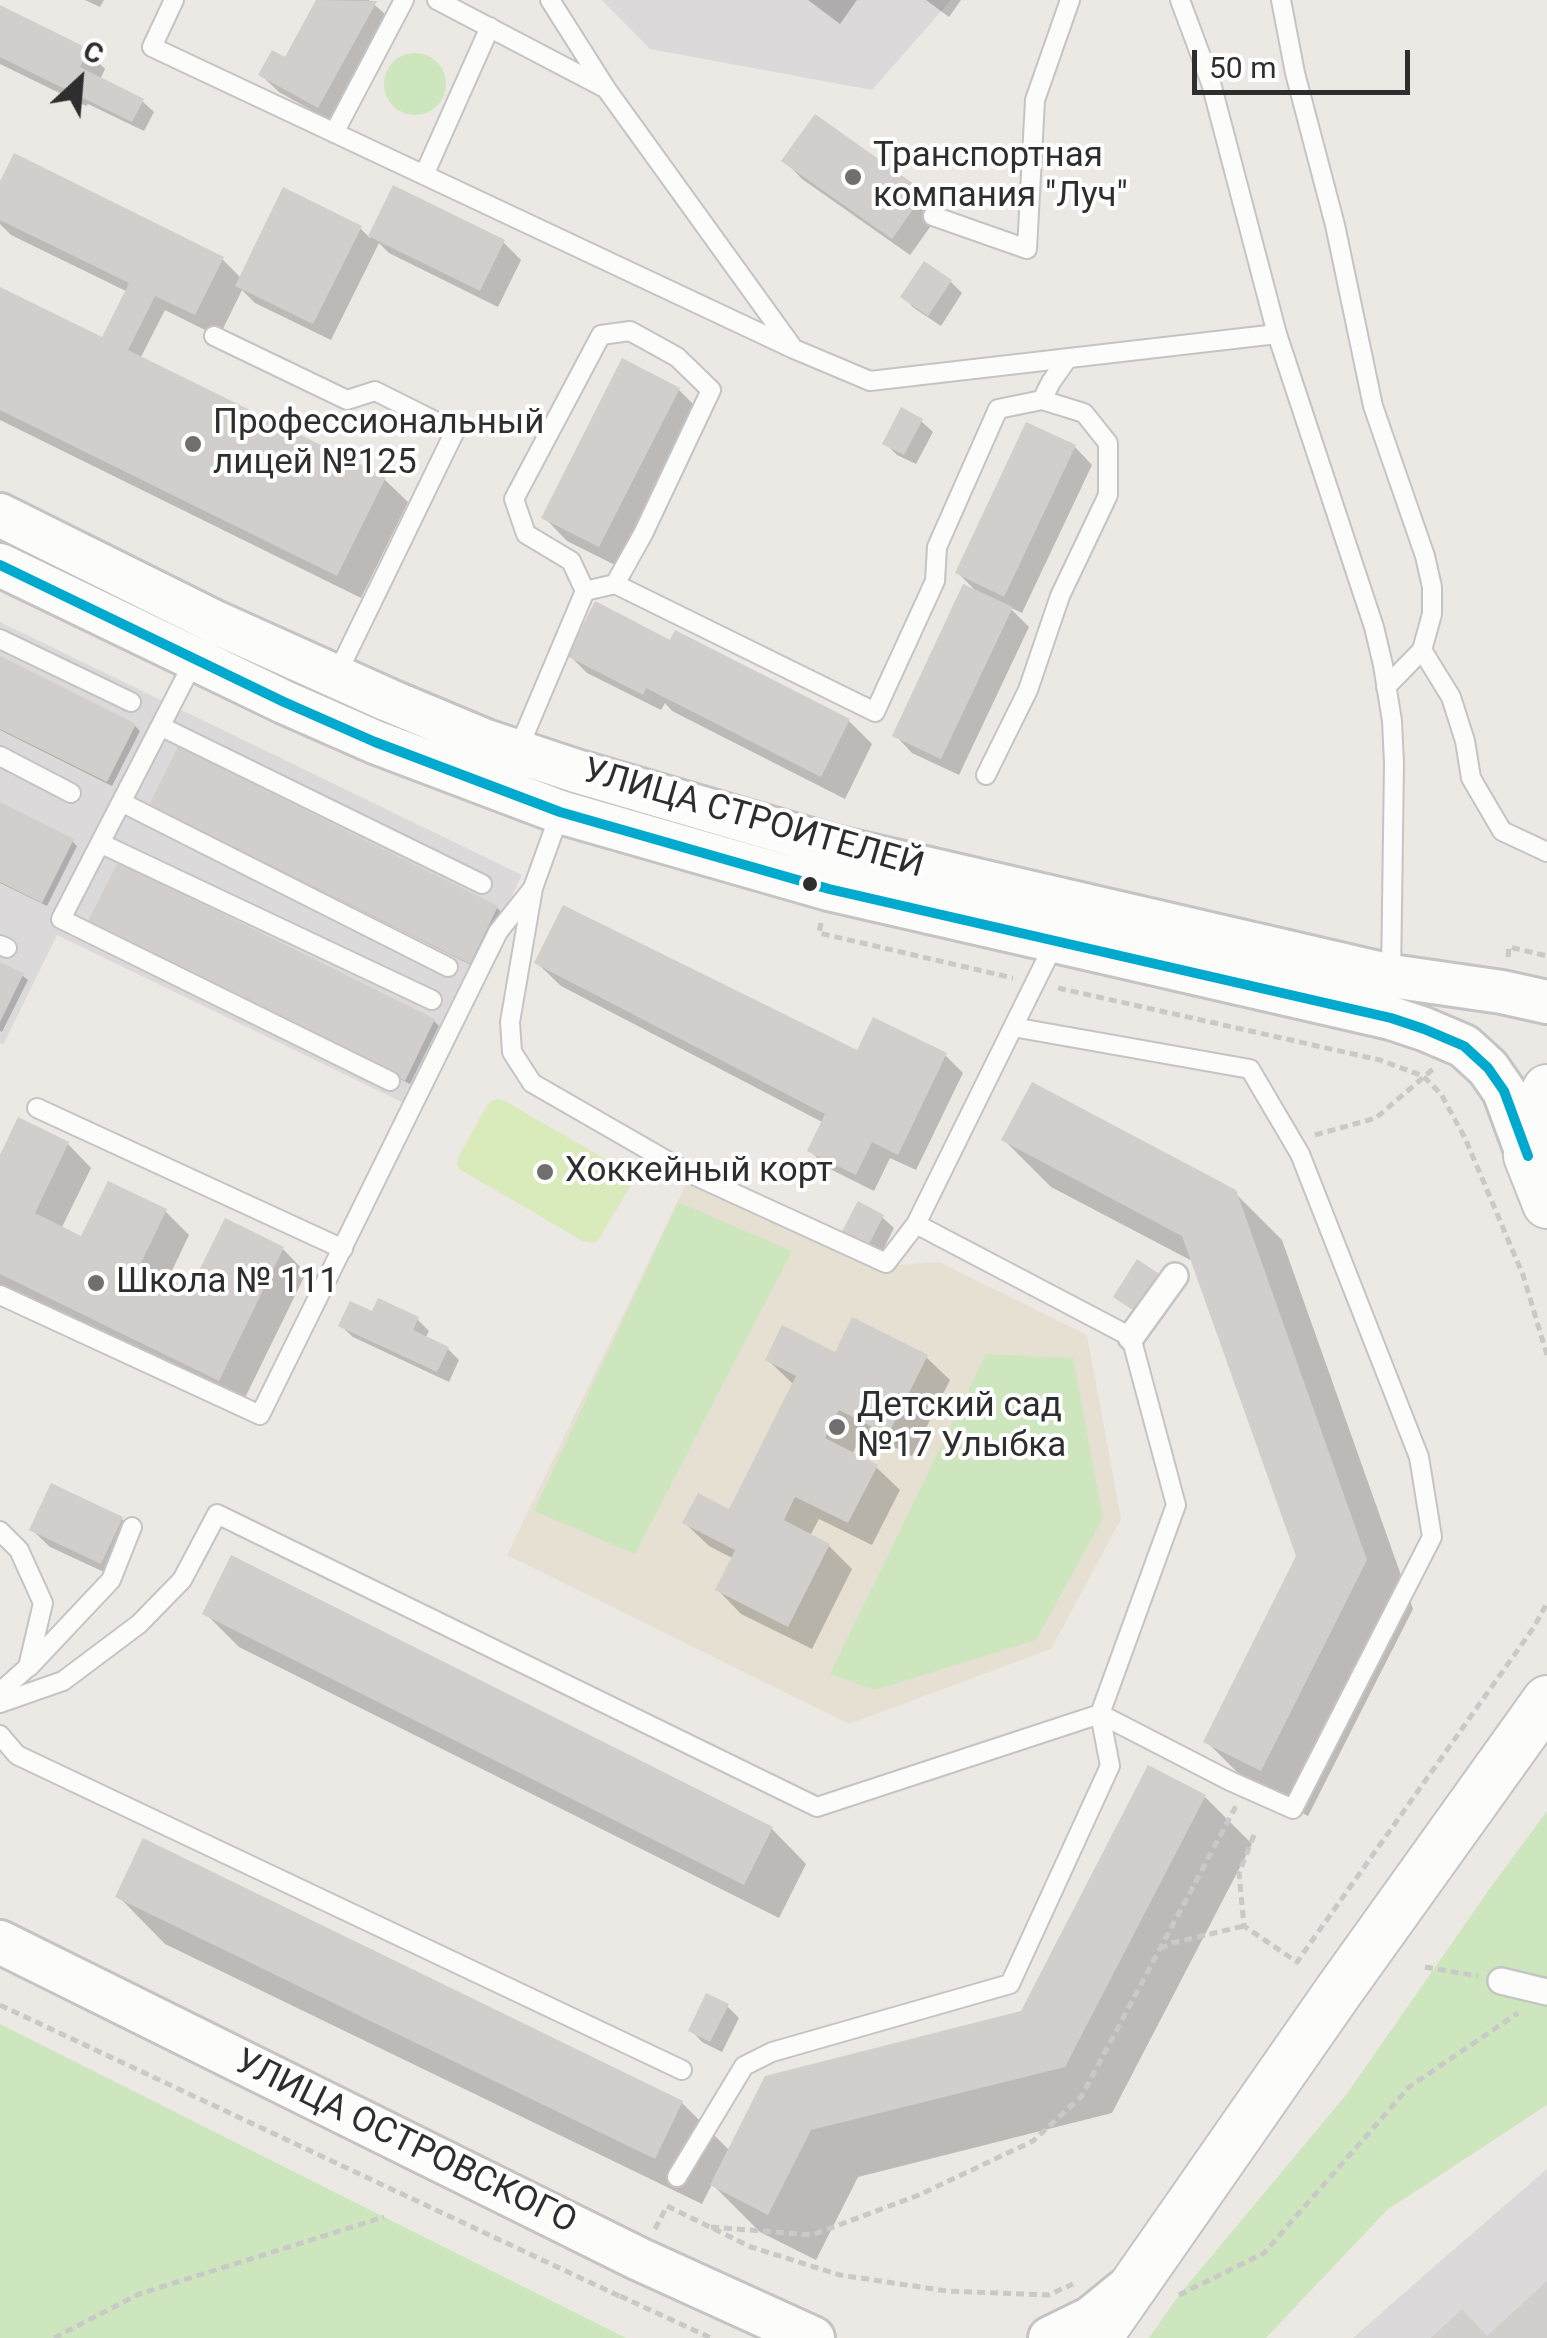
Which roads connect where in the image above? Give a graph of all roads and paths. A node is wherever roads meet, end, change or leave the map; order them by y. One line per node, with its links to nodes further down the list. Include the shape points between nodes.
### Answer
1 (174, 0): 10 (lane, via 152,47)
2 (404, 0): 10 (lane)
3 (437, 0): 8 (lane)
4 (550, 0): 9 (lane)
5 (1070, 0): 12 (lane, via 1035,100 1027,249)
6 (1180, 0): 13 (lane, via 1212,83)
7 (1281, 0): 23 (lane, via 1373,406 1432,587)
8 (490, 27): 9 (lane); 11 (lane)
9 (608, 90): 15 (lane)
10 (334, 133): 11 (lane)
11 (424, 175): 15 (lane)
12 (933, 216)
13 (1277, 334): 16 (lane); 26 (lane, via 1374,627)
14 (214, 336): 25 (lane, via 347,400 375,390 456,431)
15 (794, 350): 16 (lane, via 870,380)
16 (1068, 358): 17 (lane)
17 (1042, 400): 20 (lane, via 998,409 937,547 935,581 875,712); 31 (lane, via 1084,413 1108,443 1108,496)
18 (0, 515): 25 (street, УЛИЦА СТРОИТЕЛЕЙ)
19 (0, 564): 24 (street, УЛИЦА СТРОИТЕЛЕЙ)
20 (615, 584): 21 (lane); 21 (lane, via 711,390 677,357 630,331 601,335 514,500 526,534 571,560)
21 (585, 591): 30 (lane)
22 (0, 639): 27 (lane)
23 (1422, 650): 26 (lane); 36 (lane, via 1450,697 1471,778 1502,831)
24 (196, 659): 28 (lane); 30 (street, УЛИЦА СТРОИТЕЛЕЙ, via 375,742)
25 (336, 676): 30 (street, УЛИЦА СТРОИТЕЛЕЙ, via 486,741)
26 (1386, 687): 41 (lane, via 1394,763)
27 (131, 702)
28 (162, 727): 34 (lane); 37 (lane)
29 (0, 756): 33 (lane)
30 (509, 770): 32 (street, УЛИЦА СТРОИТЕЛЕЙ)
31 (986, 775)
32 (568, 791): 38 (lane); 39 (street, УЛИЦА СТРОИТЕЛЕЙ, via 829,889); 41 (street, УЛИЦА СТРОИТЕЛЕЙ, via 838,848)
33 (72, 792)
34 (123, 802): 35 (lane); 40 (lane)
35 (102, 844): 42 (lane); 45 (lane, via 62,919)
36 (1547, 852)
37 (482, 884)
38 (533, 888): 50 (lane, via 510,1022 512,1052 532,1084 685,1171 886,1263); 51 (lane, via 498,932)
39 (1055, 942): 41 (street, УЛИЦА СТРОИТЕЛЕЙ); 44 (lane)
40 (448, 968)
41 (1391, 997): 43 (street, УЛИЦА СТРОИТЕЛЕЙ, via 1502,992); 48 (street, УЛИЦА СТРОИТЕЛЕЙ, via 1424,1029 1464,1046 1488,1068 1504,1091)
42 (432, 1000)
43 (1547, 1002)
44 (1013, 1027): 50 (lane); 64 (lane, via 1250,1069 1300,1154 1419,1457 1432,1536 1292,1808)
45 (390, 1082)
46 (1547, 1089): 48 (main road, via 1534,1114)
47 (37, 1108): 51 (lane)
48 (1528, 1156): 49 (main road)
49 (1547, 1204)
50 (916, 1224): 54 (lane)
51 (343, 1249): 53 (lane, via 260,1414)
52 (1175, 1276): 54 (street)
53 (0, 1295)
54 (1131, 1337): 62 (lane, via 1176,1505)
55 (132, 1528): 58 (lane, via 110,1580)
56 (0, 1531): 58 (lane, via 19,1550 43,1603)
57 (1547, 1603): 66 (path, via 1297,1962)
58 (28, 1667): 59 (lane)
59 (0, 1692)
60 (1547, 1700): 80 (main road, via 1338,1992)
61 (0, 1704): 62 (lane, via 63,1681 139,1624 182,1580 217,1514 817,1807)
62 (1100, 1714): 64 (lane); 75 (lane, via 1110,1766 1010,1984 772,2052 744,2066)
63 (0, 1735): 74 (lane, via 17,1755)
64 (1248, 1789): 68 (path)
65 (1254, 1835): 66 (path, via 1240,1873)
66 (1244, 1926): 68 (path)
67 (0, 1942): 83 (street, УЛИЦА ОСТРОВСКОГО, via 638,2259)
68 (1160, 1949): 78 (path, via 1081,2097 1033,2141 919,2196 812,2236)
69 (1425, 1966): 70 (path)
70 (1500, 1981): 71 (street)
71 (1547, 1992)
72 (0, 2005): 81 (path)
73 (1523, 2010): 80 (path, via 1409,2086 1264,2253)
74 (682, 2070)
75 (677, 2177)
76 (668, 2206): 78 (path)
77 (384, 2217): 82 (path, via 140,2294)
78 (711, 2226): 79 (path, via 751,2247 840,2275 948,2291 1048,2295)
79 (1076, 2283)
80 (1158, 2289): 84 (street); 85 (main road)
81 (619, 2296)
82 (54, 2338)
83 (813, 2338)
84 (1050, 2338)
85 (1097, 2338)

